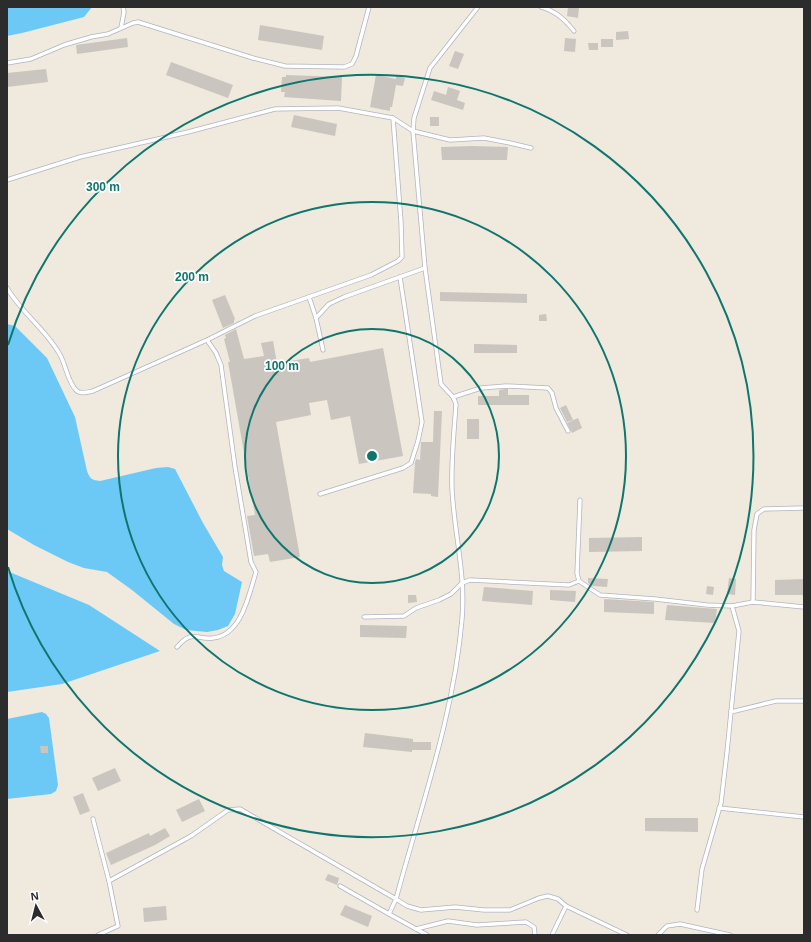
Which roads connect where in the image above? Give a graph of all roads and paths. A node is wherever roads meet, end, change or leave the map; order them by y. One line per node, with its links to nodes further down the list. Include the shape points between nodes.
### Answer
1 (123, 7): 5 (lane)
2 (369, 7): 5 (lane, via 356,56 352,64 344,67 285,66 144,23 133,23)
3 (478, 7): 9 (lane, via 430,68 414,118)
4 (542, 7): 6 (lane, via 556,13)
5 (121, 28): 7 (lane, via 31,58)
6 (574, 31)
7 (7, 63)
8 (393, 118): 9 (lane); 11 (lane, via 338,108 275,109 80,157); 15 (lane, via 402,258 371,275)
9 (413, 131): 10 (lane, via 450,140 484,138); 12 (lane)
10 (531, 148)
11 (7, 180)
12 (425, 268): 13 (lane); 19 (lane, via 441,384)
13 (400, 277): 16 (lane, via 329,304); 21 (lane, via 422,422 411,463 403,468)
14 (7, 288): 17 (lane, via 14,300 60,354 72,384 80,393 94,391)
15 (309, 296): 16 (lane); 17 (lane, via 255,316)
16 (316, 318): 18 (lane)
17 (208, 340): 30 (lane, via 221,365 251,562 256,572 245,610 236,625 225,634 213,638 189,637 181,641)
18 (323, 350)
19 (453, 397): 20 (lane, via 481,388 548,388); 25 (lane, via 456,404 452,489)
20 (568, 431)
21 (320, 494)
22 (580, 500): 24 (lane, via 577,573)
23 (804, 508): 26 (lane, via 764,509 757,514 754,530)
24 (580, 581): 25 (lane, via 570,585 470,580); 27 (lane, via 600,595)
25 (462, 583): 29 (lane, via 451,594 416,608 404,616); 38 (lane, via 462,618 453,688 423,808)
26 (753, 602): 27 (lane); 28 (lane)
27 (732, 606): 32 (lane, via 739,631)
28 (804, 607)
29 (364, 617)
30 (177, 647)
31 (804, 701): 32 (lane, via 776,701)
32 (731, 712): 33 (lane)
33 (720, 808): 34 (lane); 40 (lane, via 702,869)
34 (804, 817)
35 (93, 819): 36 (lane)
36 (109, 881): 38 (lane, via 191,836 234,808 240,809); 43 (lane, via 118,926)
37 (340, 886): 41 (lane)
38 (396, 899): 39 (lane, via 421,910 510,910 548,896 558,899); 41 (lane)
39 (566, 906): 46 (lane); 47 (lane)
40 (697, 910)
41 (389, 914): 42 (lane)
42 (416, 929): 44 (lane); 45 (lane, via 448,921 477,925 526,922 534,927)
43 (98, 935)
44 (426, 935)
45 (535, 935)
46 (552, 935)
47 (627, 935)
48 (658, 935): 49 (lane, via 667,926 680,924)
49 (730, 935)

